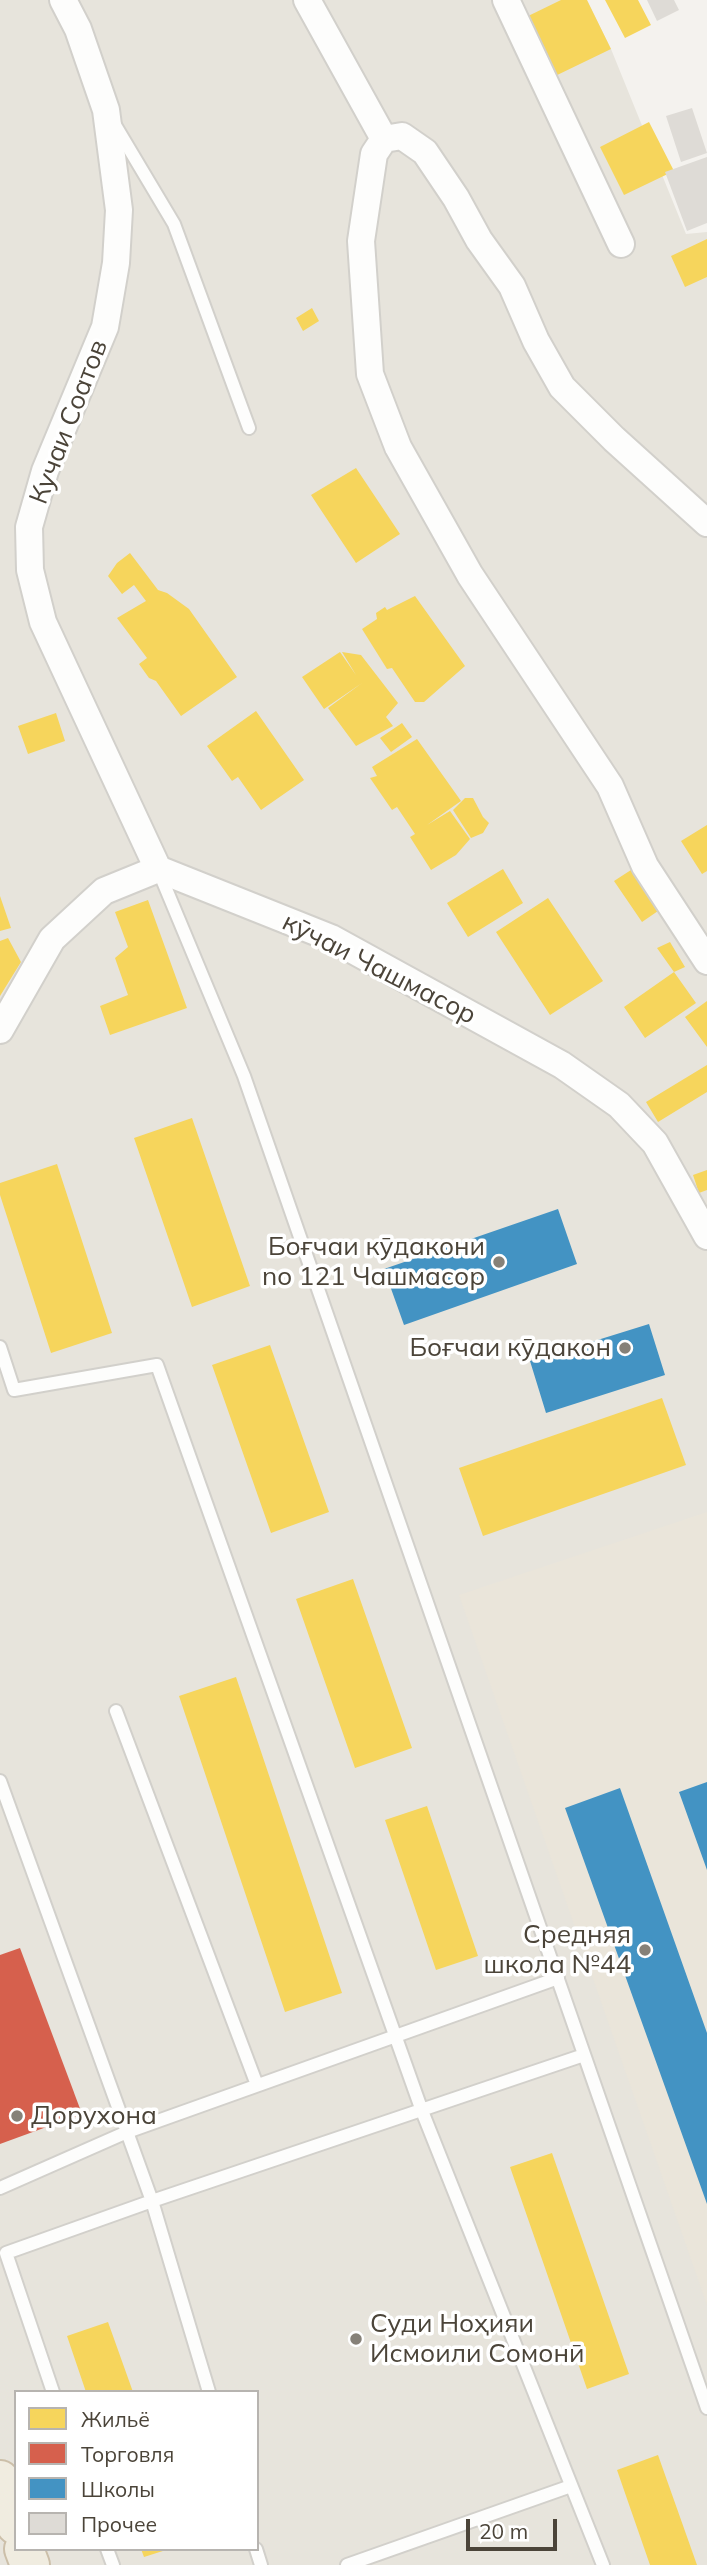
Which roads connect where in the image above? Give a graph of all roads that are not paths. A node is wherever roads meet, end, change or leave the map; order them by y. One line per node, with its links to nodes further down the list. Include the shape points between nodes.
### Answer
1 (63, 0): 4 (street, Кучаи Соатов)
2 (307, 0): 5 (street)
3 (506, 0): 6 (street)
4 (106, 110): 7 (lane, via 174,224); 9 (street, Кучаи Соатов, via 119,209 116,263 105,327 45,471 32,516 30,570 43,622)
5 (384, 139): 8 (street, via 402,136 425,152 512,286 562,387); 10 (street, via 374,154 361,241 370,374 398,447 470,575 610,786 645,866)
6 (621, 244)
7 (249, 428)
8 (707, 523)
9 (158, 869): 11 (street, via 104,891 52,939); 12 (street, кӯчаи Чашмасор, via 331,938 562,1065 619,1105 655,1143); 16 (lane, via 244,1076)
10 (707, 961)
11 (0, 1030)
12 (707, 1236)
13 (0, 1348): 17 (lane, via 14,1390 157,1365)
14 (116, 1711): 19 (lane)
15 (0, 1781): 21 (lane)
16 (558, 1978): 17 (lane); 18 (lane)
17 (395, 2035): 19 (lane); 20 (lane)
18 (584, 2056): 20 (lane); 28 (lane)
19 (257, 2085): 21 (lane)
20 (422, 2111): 23 (lane); 30 (lane)
21 (127, 2132): 22 (lane); 23 (lane)
22 (0, 2188)
23 (152, 2201): 25 (lane); 27 (lane)
24 (0, 2239): 25 (lane)
25 (3, 2254): 26 (lane)
26 (52, 2390)
27 (208, 2390)
28 (707, 2408)
29 (0, 2480): 31 (highway)
30 (571, 2486): 32 (lane); 33 (lane)
31 (14, 2519)
32 (347, 2565)
33 (603, 2565)

